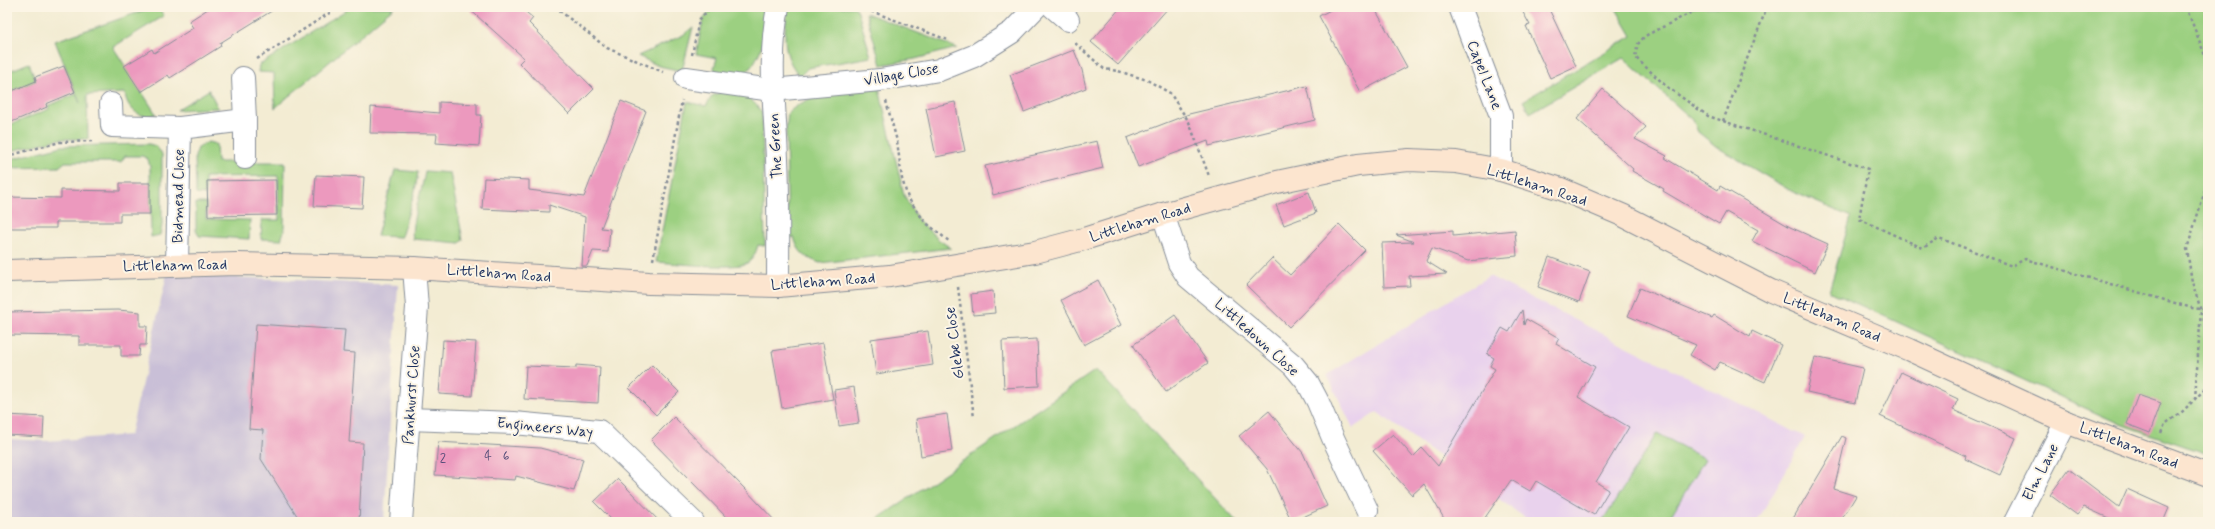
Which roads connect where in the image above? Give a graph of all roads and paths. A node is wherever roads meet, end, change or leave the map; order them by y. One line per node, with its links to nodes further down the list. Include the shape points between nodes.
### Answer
1 (339, 7): 16 (path, via 262,55 248,66)
2 (555, 7): 17 (path, via 607,48 660,72)
3 (711, 7): 17 (path, via 700,20)
4 (778, 7): 19 (street, The Green, via 772,34)
5 (860, 7): 14 (path, via 959,44)
6 (1036, 7): 14 (street, Village Close, via 1012,32)
7 (1460, 7): 27 (street, Capel Lane, via 1501,116)
8 (1629, 7): 9 (path)
9 (1634, 7)
10 (1702, 7): 22 (path, via 1645,36 1638,44 1635,57 1666,86 1708,116)
11 (1767, 7): 22 (path)
12 (2186, 7): 15 (path)
13 (1064, 22): 29 (path, via 1104,69 1148,80 1170,94 1189,122 1201,151)
14 (974, 56): 18 (street, Village Close, via 939,70)
15 (2208, 63)
16 (243, 78): 21 (street)
17 (686, 78): 19 (street, Village Close); 35 (path)
18 (880, 80): 19 (street, Village Close); 32 (path, Glebe Close, via 897,141 902,179 908,198 925,222 957,246)
19 (772, 90): 36 (street, The Green, via 777,159)
20 (111, 104): 23 (street, Bidmead Close, via 112,126)
21 (245, 120): 23 (street, Bidmead Close); 26 (street)
22 (1723, 121): 37 (path, via 1868,169 1859,219 1923,248 1939,238 2012,266 2025,259)
23 (180, 128): 31 (street, Bidmead Close)
24 (98, 141): 25 (path, via 60,142)
25 (7, 156)
26 (245, 158)
27 (1501, 170): 29 (street, Littleham Road, via 1456,162 1409,160 1358,165 1277,182); 43 (street, Littleham Road, via 1560,189 1622,215 1771,291 1910,350)
28 (2208, 181): 37 (path, via 2188,249 2192,282)
29 (1214, 199): 30 (street, Littleham Road)
30 (1163, 214): 32 (street, Littleham Road, via 1035,252); 46 (street, Littledown Close, via 1179,263 1188,276 1293,365 1308,383)
31 (177, 264): 33 (street, Littleham Road); 34 (street, Littleham Road)
32 (957, 266): 36 (street, Littleham Road, via 890,276); 41 (path, Glebe Close)
33 (414, 268): 35 (street, Littleham Road); 42 (street, Pankhurst Close, via 417,307)
34 (7, 271)
35 (649, 283): 36 (street, Littleham Road)
36 (778, 286)
37 (2201, 310): 38 (path); 40 (path)
38 (2208, 310)
39 (2208, 386): 40 (path)
40 (2195, 399): 44 (path, via 2165,424)
41 (974, 418)
42 (409, 419): 47 (street, Pankhurst Close); 48 (street, Engineers Way, via 514,423 599,431)
43 (2066, 422): 44 (street, Littleham Road); 49 (street, Elm Lane)
44 (2153, 454): 45 (street, Littleham Road)
45 (2208, 475)
46 (1367, 510)
47 (401, 522)
48 (693, 522)
49 (2014, 522)

